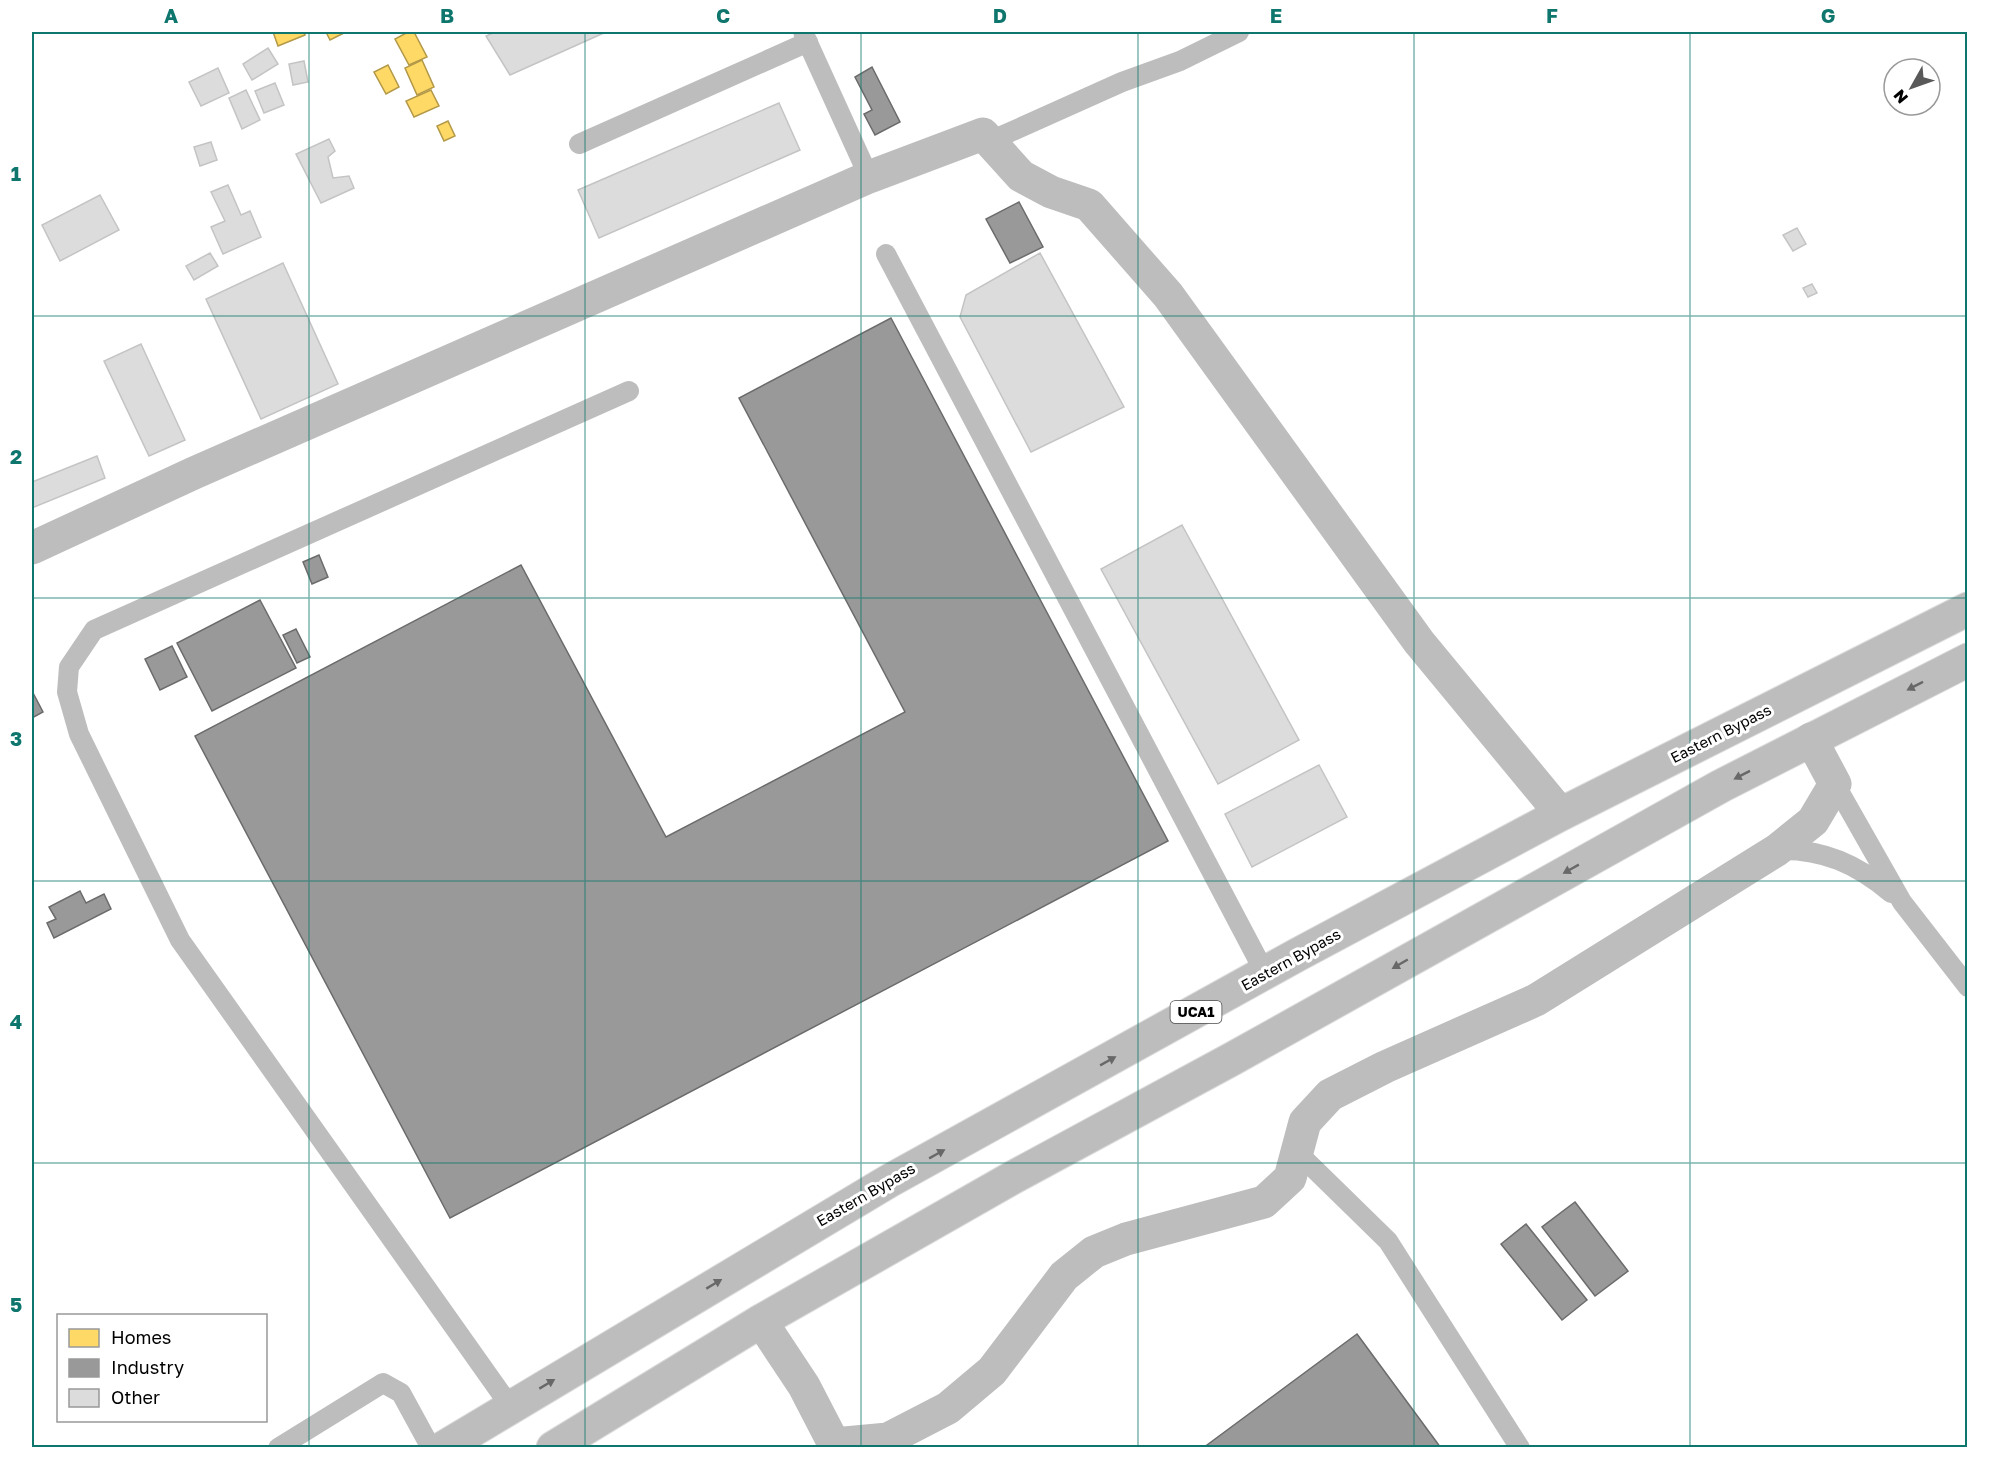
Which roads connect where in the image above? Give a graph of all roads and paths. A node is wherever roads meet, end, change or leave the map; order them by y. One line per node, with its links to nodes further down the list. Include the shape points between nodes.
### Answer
1 (1239, 32): 3 (lane, via 998,138)
2 (805, 37): 4 (lane); 5 (lane)
3 (983, 134): 5 (street); 13 (street, via 1021,176 1089,205 1168,295 1419,642)
4 (579, 144)
5 (869, 177): 8 (street, via 205,468)
6 (886, 254): 16 (lane)
7 (629, 392): 20 (lane, via 94,630 69,667 67,692 79,734 180,940)
8 (32, 548)
9 (1968, 609): 13 (street, Eastern Bypass / UCA1)
10 (1968, 660): 11 (street, one-way to 11)
11 (1811, 739): 12 (street); 19 (street, one-way to 19, via 1505,904)
12 (1835, 784): 14 (street, via 1813,821); 15 (lane)
13 (1561, 814): 16 (street, Eastern Bypass / UCA1)
14 (1777, 850): 15 (lane, via 1834,856 1870,875); 18 (street, via 1536,1000 1330,1095 1305,1122)
15 (1902, 902): 17 (lane)
16 (1265, 973): 20 (street, Eastern Bypass / UCA1, one-way to 16, via 889,1180)
17 (1968, 987)
18 (1297, 1152): 21 (street, via 1290,1178 1264,1202 1126,1239 1094,1252 1064,1276 992,1371 948,1408 888,1439); 26 (lane, via 1388,1241)
19 (761, 1321): 21 (street, via 804,1386); 25 (street)
20 (510, 1406): 24 (street, Eastern Bypass / UCA1)
21 (833, 1446)
22 (278, 1448): 23 (lane, via 383,1383 401,1393)
23 (431, 1448)
24 (443, 1448)
25 (553, 1448)
26 (1520, 1448)

